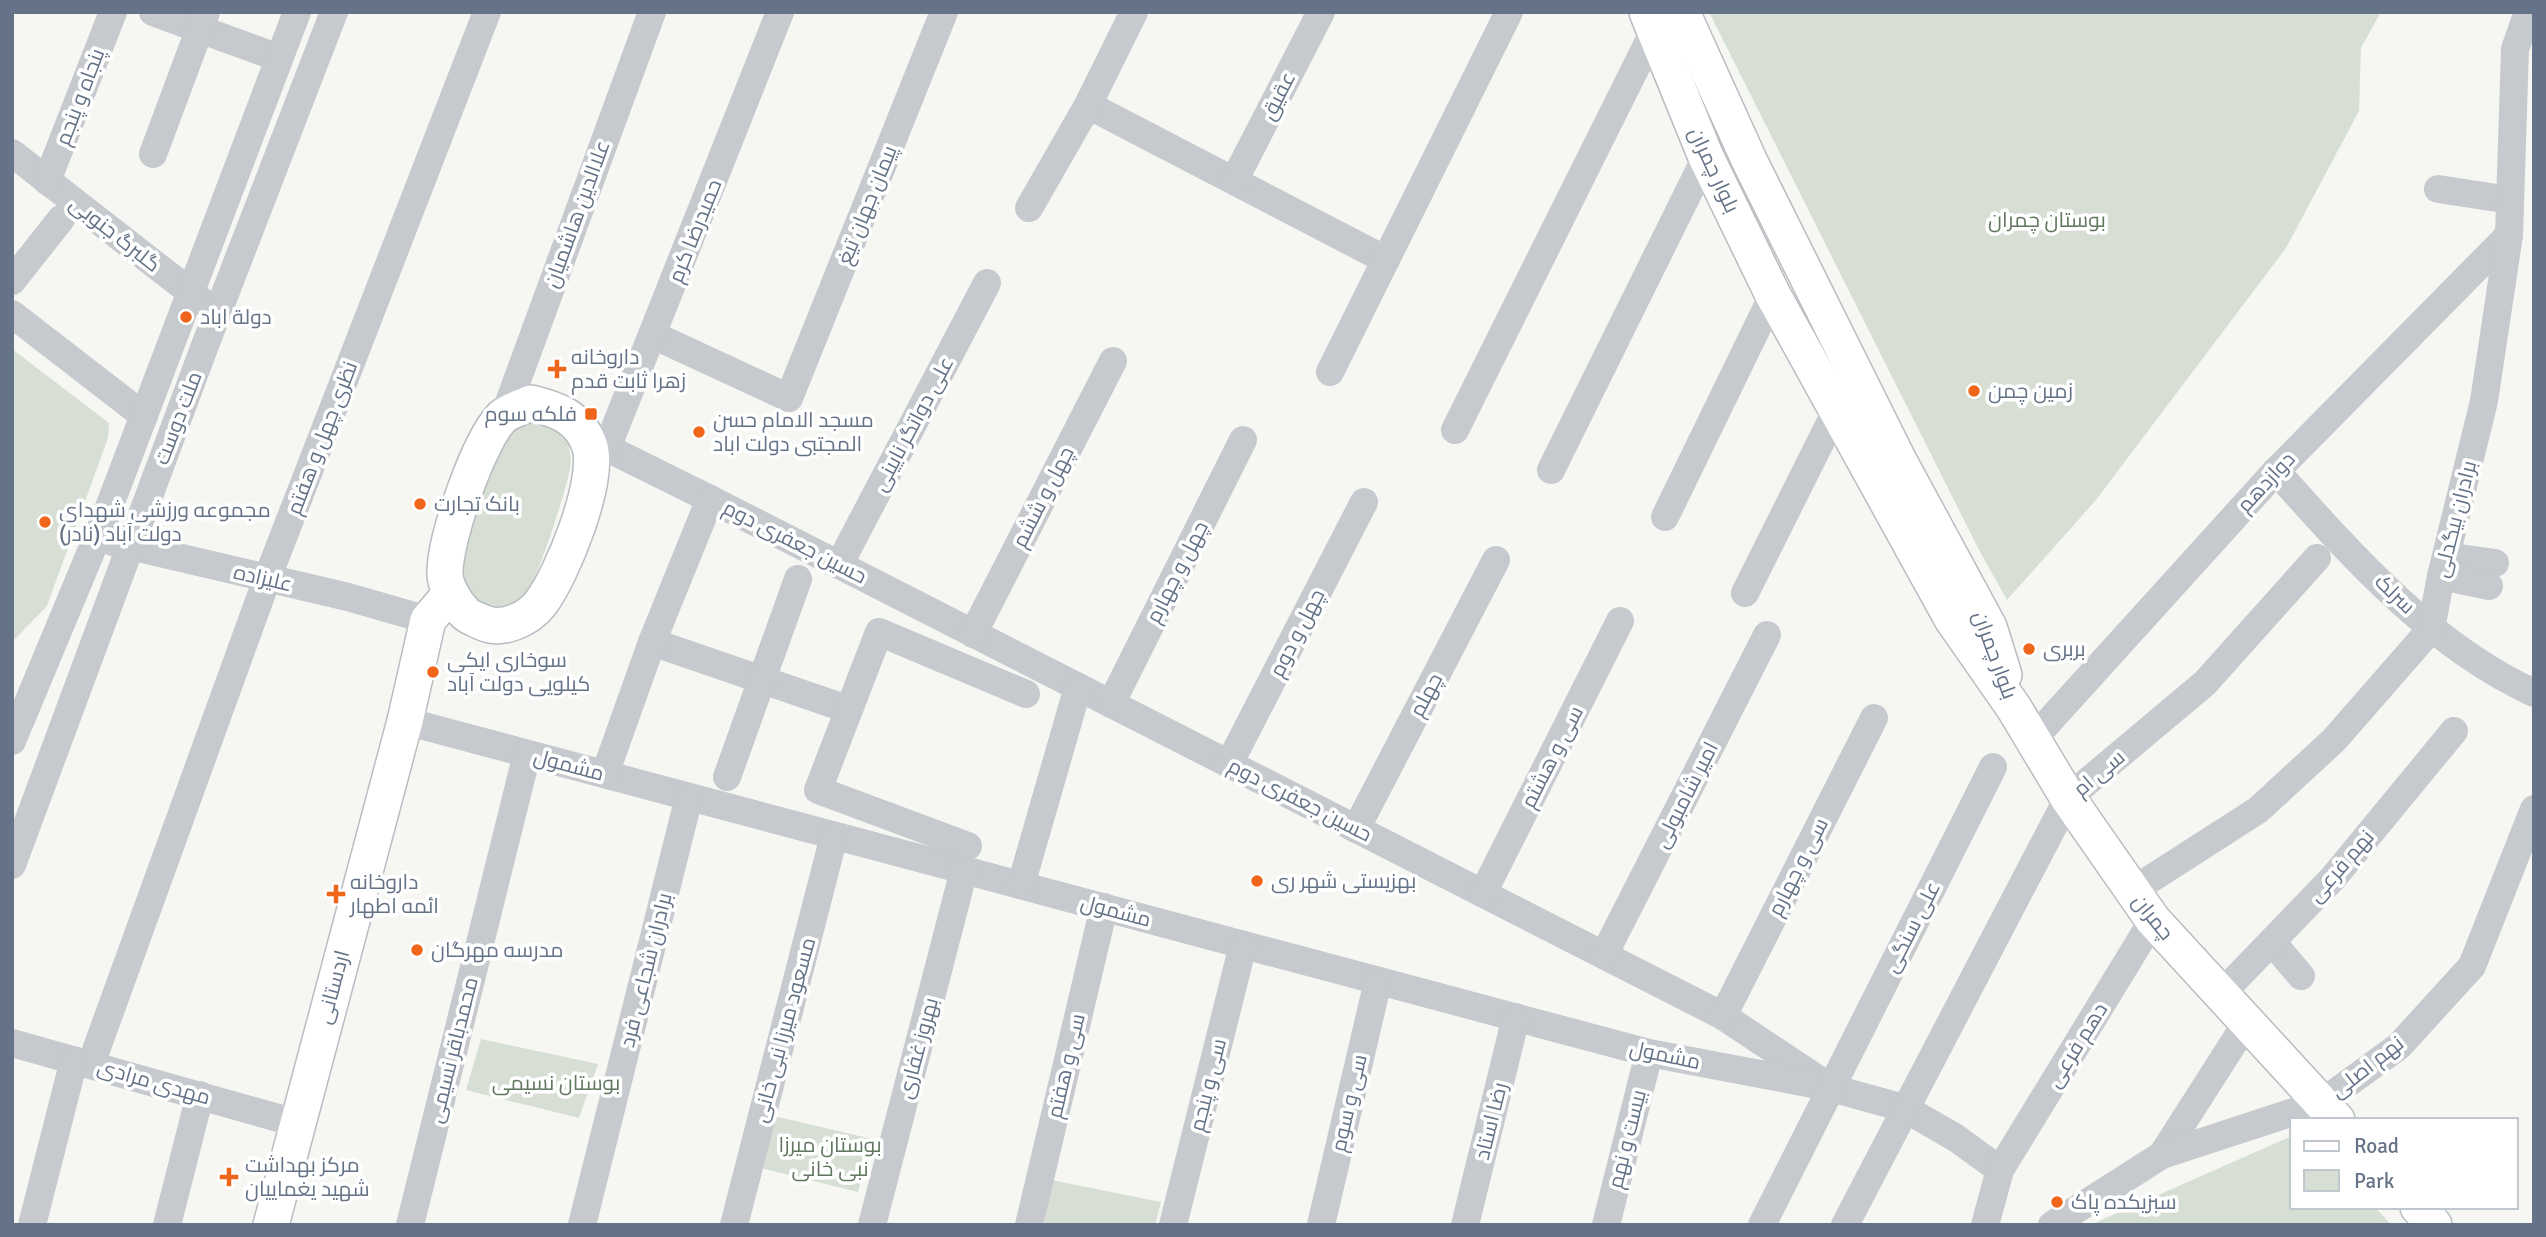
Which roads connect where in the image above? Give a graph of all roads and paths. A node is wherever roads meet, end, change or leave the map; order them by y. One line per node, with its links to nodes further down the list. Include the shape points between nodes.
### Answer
1 (113, 12): 21 (street, پنجاه و پنجم)
2 (153, 12): 14 (street)
3 (297, 12): 15 (street, ملت دوست)
4 (334, 12): 32 (street, ملت دوست)
5 (487, 12): 55 (street, نظری چهل و هفتم)
6 (652, 12): 39 (street, علاالدین هاشمیان)
7 (780, 12): 34 (street, حمیدرضا کرم)
8 (944, 12): 34 (street, پیمان جهان تیغ, via 789,397)
9 (1133, 12): 16 (street)
10 (1321, 12): 20 (street, عقیق)
11 (1509, 12): 27 (street)
12 (2528, 12): 23 (street, برادران بیگدلی, via 2515,49)
13 (1661, 19): 19 (main road, بلوار چمران); 40 (street); 70 (main road, بلوار چمران, via 1750,162 1898,458 1989,627)
14 (203, 21): 15 (street); 18 (street)
15 (279, 58): 30 (street, ملت دوست)
16 (1088, 105): 20 (street); 24 (street)
17 (12, 153): 21 (street, گلبرگ جنوبی)
18 (153, 154)
19 (1706, 157): 31 (main road, بلوار چمران); 43 (street)
20 (1235, 179): 27 (street)
21 (47, 181): 30 (street, گلبرگ جنوبی)
22 (2438, 189): 23 (street)
23 (2510, 200): 26 (street, برادران بیگدلی)
24 (1029, 208)
25 (61, 219): 28 (street)
26 (2509, 235): 44 (street, دوازدهم); 53 (street, برادران بیگدلی, via 2484,401)
27 (1386, 260): 36 (street)
28 (12, 281)
29 (987, 284): 52 (street, علی دواتگر نایینی)
30 (190, 292): 32 (street, گلبرگ جنوبی); 38 (street, ملت دوست)
31 (1773, 295): 37 (main road, بلوار چمران); 47 (street)
32 (218, 313): 49 (street, ملت دوست)
33 (12, 314): 38 (street)
34 (653, 335): 42 (street, حمیدرضا کرم)
35 (1113, 360): 62 (street, چهل و ششم)
36 (1330, 372)
37 (1836, 411): 57 (street); 70 (main road, بلوار چمران, via 1952,618)
38 (144, 416): 48 (street, ملت دوست)
39 (504, 416): 42 (main road, via 531,403 558,410); 58 (main road, via 488,438 453,530 444,573)
40 (1455, 430)
41 (1243, 440): 69 (street, چهل و چهارم)
42 (598, 447): 45 (street, حسین جعفری دوم); 58 (main road, via 553,585 539,606 515,623 491,626 466,615)
43 (1551, 470)
44 (2276, 471): 61 (street, سرلک, via 2335,537); 75 (street, دوازدهم)
45 (710, 499): 52 (street, حسین جعفری دوم); 64 (street)
46 (1364, 502): 78 (street, چهل و دوم)
47 (1665, 517)
48 (97, 538): 49 (street, علیزاده); 76 (street, ملت دوست)
49 (130, 546): 55 (street, علیزاده); 84 (street, ملت دوست)
50 (2317, 558): 83 (street, سی ام, via 2204,683)
51 (1496, 560): 86 (street, چهلم)
52 (839, 565): 62 (street, حسین جعفری دوم)
53 (2443, 566): 54 (street); 61 (street, برادران بیگدلی)
54 (2492, 574)
55 (267, 579): 59 (street, علیزاده); 106 (street, نظری چهل و هفتم)
56 (798, 579): 65 (street)
57 (1745, 593)
58 (450, 594): 59 (main road, اردستانی)
59 (428, 620): 73 (main road, اردستانی)
60 (1620, 621): 92 (street, سی و هشتم)
61 (2431, 629): 68 (street, سرلک, via 2494,675); 91 (street, via 2334,740 2258,810)
62 (973, 634): 66 (street, حسین جعفری دوم)
63 (1767, 635): 97 (street, امیر شامبولی)
64 (652, 642): 65 (street); 80 (street)
65 (760, 679): 71 (street); 81 (street)
66 (1078, 687): 69 (street, حسین جعفری دوم); 90 (street)
67 (1026, 694): 71 (street, via 878,632)
68 (2534, 694)
69 (1111, 704): 78 (street, حسین جعفری دوم)
70 (2014, 708): 75 (main road, چمران)
71 (847, 709): 88 (street, via 818,790)
72 (1874, 718): 101 (street, سی و چهارم)
73 (405, 721): 77 (street, مشمول); 113 (main road, اردستانی)
74 (2454, 731): 95 (street, نهم فرعی, via 2333,877)
75 (2033, 739): 83 (main road, چمران)
76 (12, 741)
77 (527, 754): 80 (street, مشمول); 120 (street, محمدباقر نسیمی)
78 (1229, 764): 86 (street, حسین جعفری دوم)
79 (1993, 767): 107 (street, علی سنگی)
80 (605, 774): 82 (street, مشمول)
81 (727, 778)
82 (688, 797): 87 (street, مشمول); 121 (street, برادران شجاعی فرد)
83 (2068, 798): 91 (main road, چمران); 109 (street, سی ام)
84 (22, 802): 89 (street, ملت دوست)
85 (2534, 809): 110 (street, نهم اصلی, via 2472,966 2399,1046)
86 (1356, 829): 92 (street, حسین جعفری دوم)
87 (834, 836): 88 (street, مشمول); 122 (street, مسعود میرزا نبی خانی)
88 (966, 858): 90 (street, مشمول); 123 (street, بهروز غفاری)
89 (12, 865)
90 (1021, 885): 93 (street, مشمول)
91 (2132, 891): 94 (main road, چمران)
92 (1483, 893): 97 (street, حسین جعفری دوم)
93 (1104, 907): 96 (street, مشمول); 124 (street, سی و هفتم)
94 (2153, 920): 100 (main road, چمران); 115 (street, دهم فرعی)
95 (2272, 942): 98 (street); 100 (street, نهم فرعی)
96 (1243, 945): 99 (street, مشمول); 125 (street, سی و پنجم)
97 (1604, 955): 101 (street, حسین جعفری دوم)
98 (2301, 976)
99 (1378, 981): 102 (street, مشمول); 126 (street, سی و سوم)
100 (2220, 995): 103 (main road, چمران)
101 (1723, 1016): 107 (street, حسین جعفری دوم)
102 (1516, 1017): 105 (street, مشمول); 127 (street, رضا استاد)
103 (2247, 1022): 110 (main road, چمران); 114 (street)
104 (12, 1043): 106 (street, مهدی مرادی)
105 (1649, 1053): 107 (street, مشمول); 128 (street, بیست و نهم)
106 (83, 1062): 108 (street, مهدی مرادی); 117 (street, نظری چهل و هفتم)
107 (1831, 1088): 109 (street, حسین جعفری دوم); 129 (street, علی سنگی)
108 (200, 1095): 113 (street, مهدی مرادی); 118 (street)
109 (1904, 1108): 115 (street, حسین جعفری دوم); 130 (street, سی ام)
110 (2329, 1111): 111 (street, نهم اصلی)
111 (2303, 1118)
112 (2290, 1122): 114 (street, نهم اصلی)
113 (296, 1123): 119 (main road, اردستانی)
114 (2162, 1156): 132 (street, نهم اصلی)
115 (2000, 1170): 131 (street, دهم فرعی)
116 (2420, 1209): 133 (main road)
117 (32, 1225)
118 (167, 1225)
119 (271, 1225)
120 (410, 1225)
121 (582, 1225)
122 (734, 1225)
123 (872, 1225)
124 (1028, 1225)
125 (1173, 1225)
126 (1321, 1225)
127 (1465, 1225)
128 (1606, 1225)
129 (1762, 1225)
130 (1845, 1225)
131 (1985, 1225)
132 (2052, 1225)
133 (2434, 1225)

